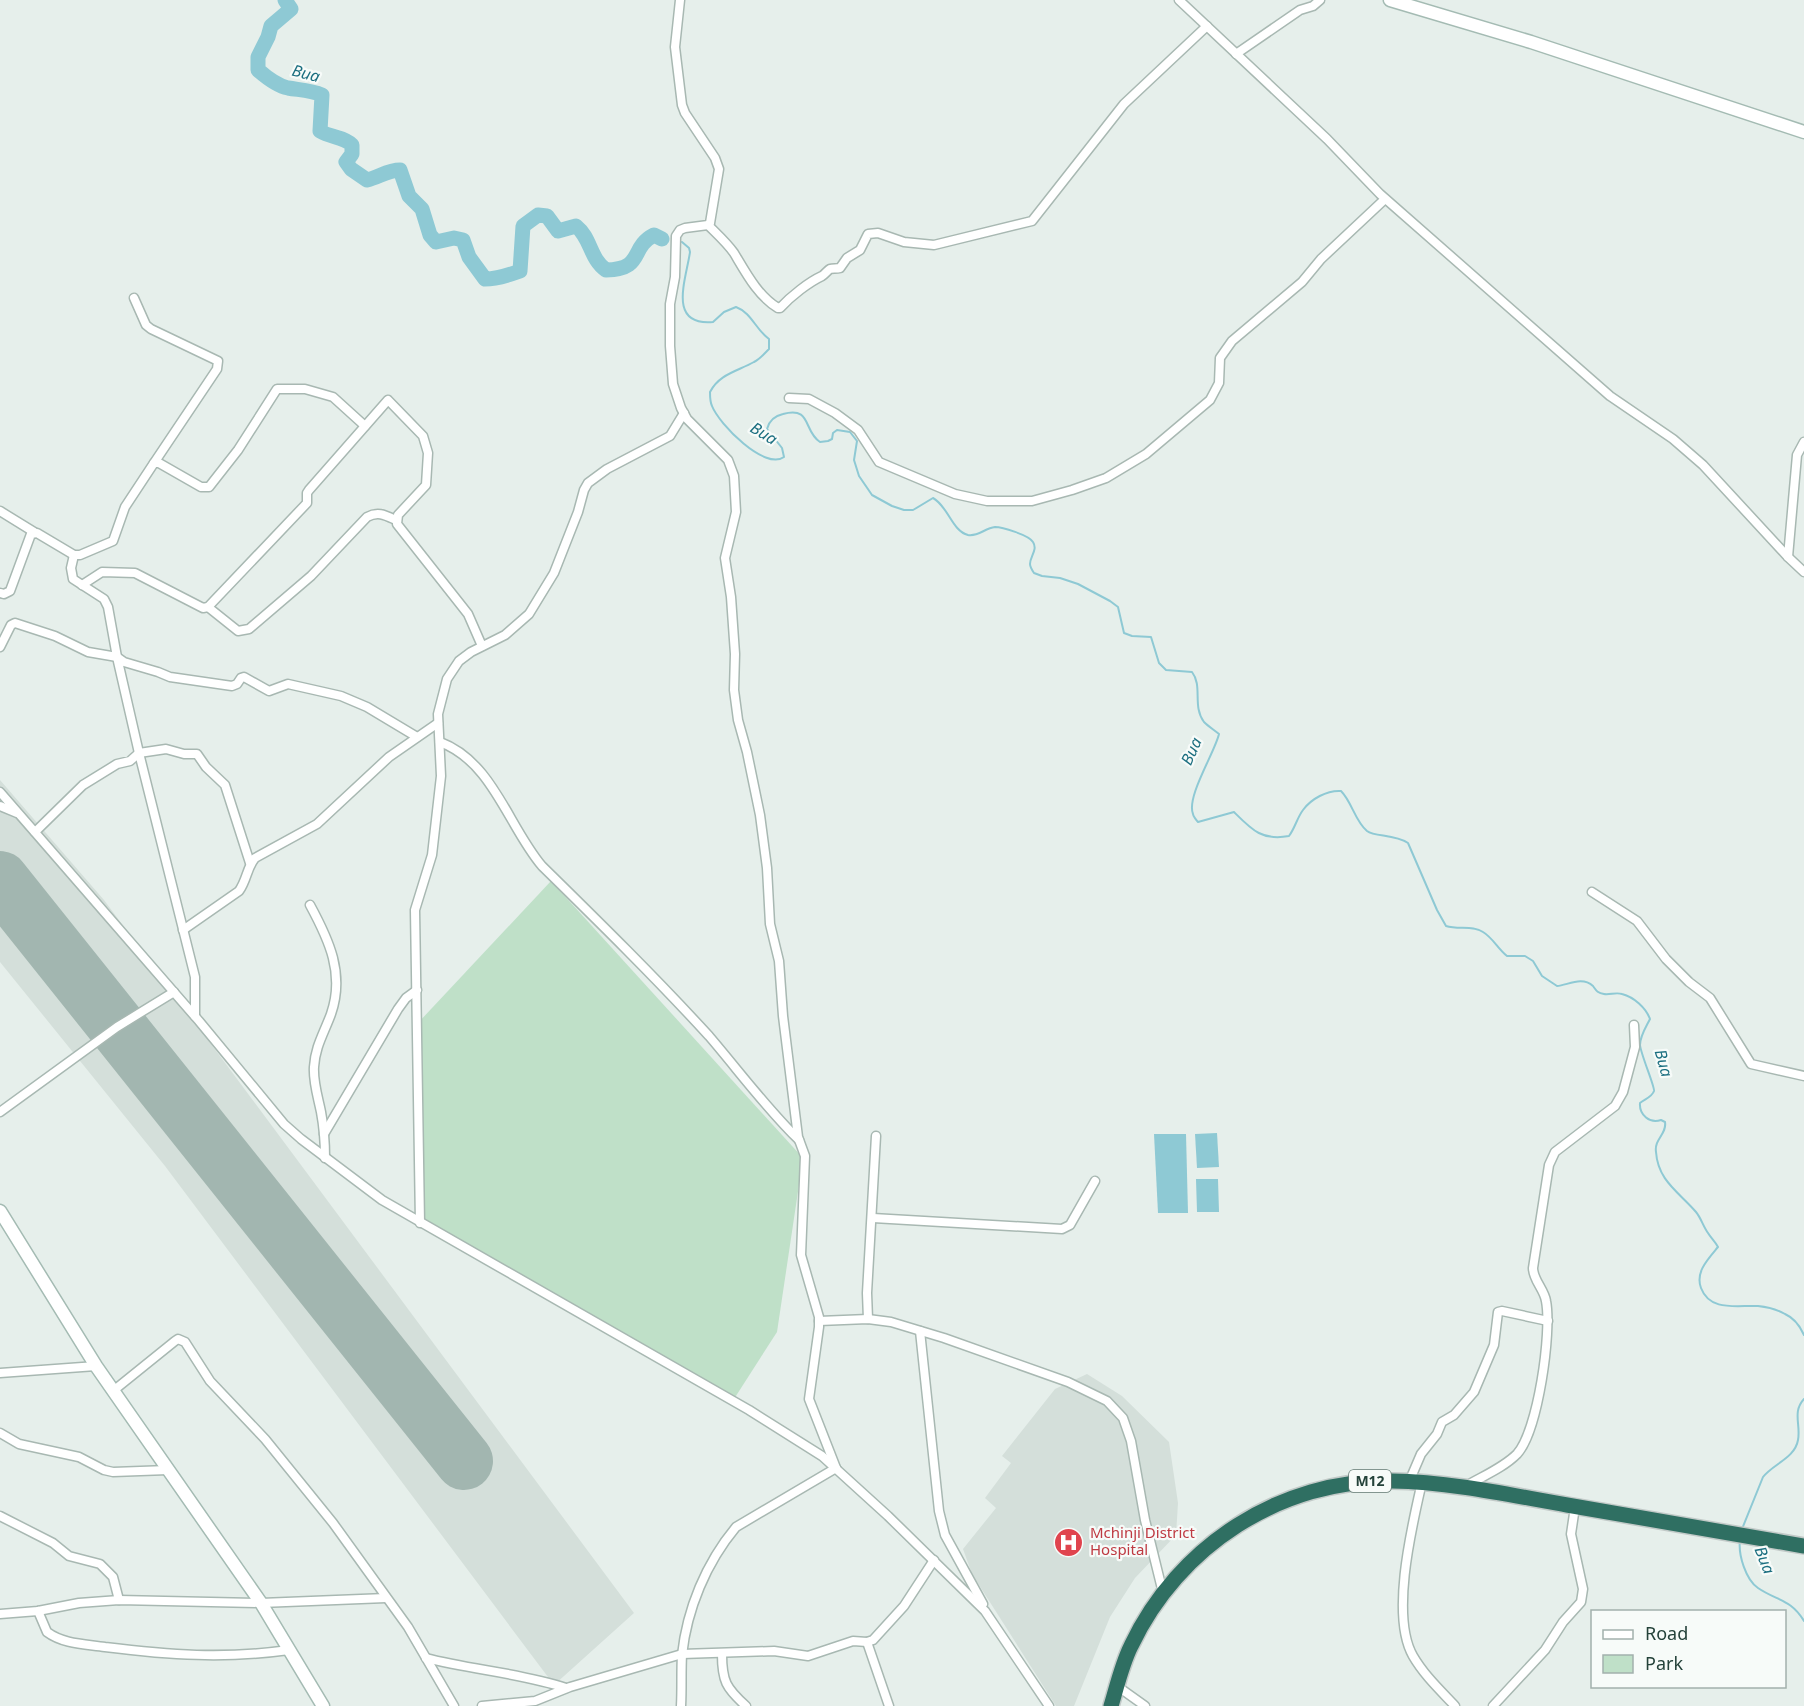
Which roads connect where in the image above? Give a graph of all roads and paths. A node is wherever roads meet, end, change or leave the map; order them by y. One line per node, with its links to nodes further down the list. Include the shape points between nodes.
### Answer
1 (680, 0): 9 (street, via 675,47 682,105 718,169)
2 (1179, 0): 5 (street)
3 (1320, 0): 6 (street)
4 (1390, 0): 7 (street)
5 (1207, 27): 6 (street); 9 (street, via 1124,104 1032,221 934,245 868,234 860,250 840,268 817,277 780,308 764,298 728,246)
6 (1236, 54): 8 (street)
7 (1804, 132)
8 (1385, 199): 11 (street, via 1302,282 1232,341 1220,358 1219,383 1210,400 1146,454 1107,478 1072,490 1032,501 987,501 955,494 879,462 858,430 835,413 809,399); 20 (street, via 1610,396 1673,439 1703,465)
9 (708, 225): 12 (street, via 685,228 676,236 670,346 673,384)
10 (134, 298): 15 (street, via 151,329 218,361 217,369)
11 (789, 398)
12 (684, 414): 25 (street, via 670,436 606,469 588,483 554,573 530,615 505,635); 48 (street, via 728,460 734,476 735,512 725,558 732,608 734,690 760,815 770,924 779,960)
13 (365, 426): 15 (street, via 333,397 306,389 277,389 209,487 201,487); 17 (street, via 388,400 425,440 426,485); 24 (street, via 309,490 306,503)
14 (1804, 442): 20 (street, via 1797,455)
15 (154, 463): 19 (street, via 124,507 113,541)
16 (0, 511): 18 (street)
17 (396, 520): 24 (street, via 381,513 367,517 311,576 249,629 238,631); 25 (street, via 468,614)
18 (34, 532): 19 (street); 23 (street, via 10,591)
19 (75, 555): 22 (street, via 71,574)
20 (1788, 557): 21 (street)
21 (1804, 572)
22 (82, 585): 24 (street, via 102,572 135,573 203,608); 27 (street, via 104,599 108,607)
23 (0, 594)
24 (208, 607)
25 (482, 646): 28 (street, via 452,668 440,701)
26 (0, 647): 27 (street, via 15,623 88,652)
27 (117, 657): 29 (street, via 170,677 232,686 244,678 268,691 288,684 321,690 367,707); 31 (street)
28 (438, 723): 29 (street); 30 (street)
29 (417, 737): 36 (street, via 388,758 317,824)
30 (440, 742): 40 (street, via 441,776 432,855 415,910); 48 (street, via 475,766 542,866 670,994)
31 (139, 753): 35 (street, via 83,785); 36 (street, via 166,749 201,757 225,785); 39 (street)
32 (0, 792): 34 (street)
33 (0, 806): 34 (street)
34 (20, 814): 35 (street)
35 (35, 831): 41 (street)
36 (250, 863): 39 (street, via 239,891)
37 (1592, 892): 44 (street, via 1637,921 1666,959 1710,998 1751,1064)
38 (310, 905): 46 (street, via 330,943 337,983 335,1003 315,1056)
39 (183, 930): 42 (street, via 196,984)
40 (417, 990): 46 (street, via 398,1009); 53 (street)
41 (174, 992): 42 (street); 45 (street)
42 (195, 1016): 49 (street, via 284,1124)
43 (1634, 1025): 56 (street, via 1635,1047 1623,1092 1615,1106 1555,1152 1549,1165 1533,1268 1546,1300)
44 (1804, 1076)
45 (0, 1112)
46 (324, 1134): 49 (street)
47 (876, 1136): 52 (street)
48 (799, 1141): 55 (street, via 805,1156 801,1255)
49 (325, 1158): 53 (street)
50 (1095, 1181): 52 (street, via 1070,1225 1062,1229)
51 (0, 1212): 58 (street)
52 (873, 1218): 54 (street)
53 (420, 1223): 62 (street, via 748,1410)
54 (868, 1320): 55 (street); 57 (street)
55 (819, 1321): 62 (street, via 809,1399)
56 (1548, 1321): 64 (street, via 1498,1312 1494,1345 1474,1392 1454,1415 1442,1422 1421,1454); 65 (street, via 1542,1379 1526,1437 1518,1452 1504,1464)
57 (920, 1331): 70 (street, via 1068,1382 1115,1409 1123,1418 1131,1441); 75 (street, via 941,1519 945,1535)
58 (96, 1366): 59 (street); 60 (street)
59 (0, 1373)
60 (113, 1391): 63 (street); 71 (street, via 175,1341 185,1342 210,1381 265,1439 333,1523)
61 (0, 1433): 63 (street, via 19,1444 79,1457 113,1472)
62 (836, 1468): 69 (street); 79 (street, via 736,1527 702,1580)
63 (168, 1470): 73 (street)
64 (1415, 1482): 65 (highway, M12); 70 (highway, M12, via 1339,1485 1263,1509 1192,1559); 93 (street, via 1404,1630 1412,1655)
65 (1463, 1488): 66 (highway, M12)
66 (1575, 1507): 68 (highway, M12); 94 (street, via 1571,1542 1583,1589 1581,1602 1545,1650)
67 (0, 1516): 72 (street, via 53,1543 69,1556 100,1564 113,1578)
68 (1804, 1546)
69 (934, 1560): 75 (street); 77 (street, via 904,1606)
70 (1163, 1593): 82 (highway, M12, via 1130,1648)
71 (386, 1598): 73 (street); 81 (street)
72 (119, 1600): 73 (street); 74 (street)
73 (261, 1603): 78 (street)
74 (38, 1611): 76 (street); 78 (street, via 47,1632 63,1641 193,1656)
75 (986, 1611): 91 (street)
76 (0, 1614)
77 (867, 1642): 80 (street, via 853,1641 808,1656 774,1651); 90 (street)
78 (289, 1650): 85 (street)
79 (682, 1654): 80 (street); 83 (street); 88 (street)
80 (722, 1654): 89 (street, via 725,1683 732,1695)
81 (426, 1658): 83 (street, via 537,1678); 86 (street)
82 (1117, 1686): 84 (highway, M12); 92 (street)
83 (566, 1688): 87 (street, via 535,1701)
84 (1109, 1705)
85 (323, 1706)
86 (454, 1706)
87 (482, 1706)
88 (681, 1706)
89 (747, 1706)
90 (888, 1706)
91 (1048, 1706)
92 (1145, 1706)
93 (1455, 1706)
94 (1493, 1706)

